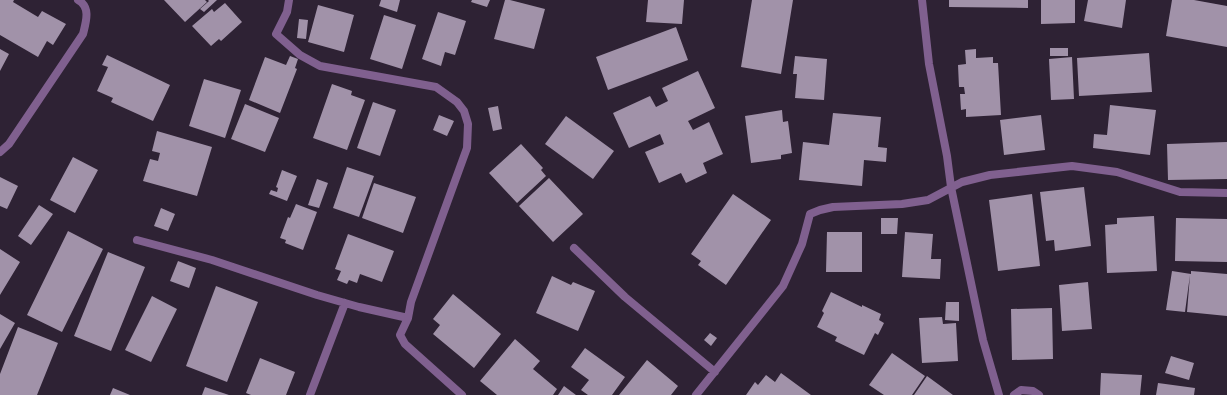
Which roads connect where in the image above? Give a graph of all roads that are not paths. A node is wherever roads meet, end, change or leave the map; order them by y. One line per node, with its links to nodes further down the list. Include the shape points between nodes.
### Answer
1 (78, 0): 4 (street, via 87,10 83,34 9,144)
2 (289, 0): 10 (street, via 287,12 276,34 300,54 320,66 436,87 457,102 464,112 468,124 467,148 411,302)
3 (922, 0): 5 (street)
4 (0, 152)
5 (951, 187): 6 (street, via 990,175 1072,166 1117,172 1180,192); 11 (street, via 928,200 833,208 810,214 802,244 783,286); 15 (street, via 983,340)
6 (1227, 193)
7 (137, 240): 9 (street, via 212,260)
8 (574, 248): 11 (street, via 625,297)
9 (345, 303): 10 (street); 12 (street)
10 (408, 318): 13 (street, via 400,336 405,344)
11 (715, 372): 14 (street)
12 (310, 395)
13 (462, 395)
14 (696, 395)
15 (999, 395)
16 (1014, 395): 17 (street, via 1021,390 1033,391)
17 (1039, 395)

